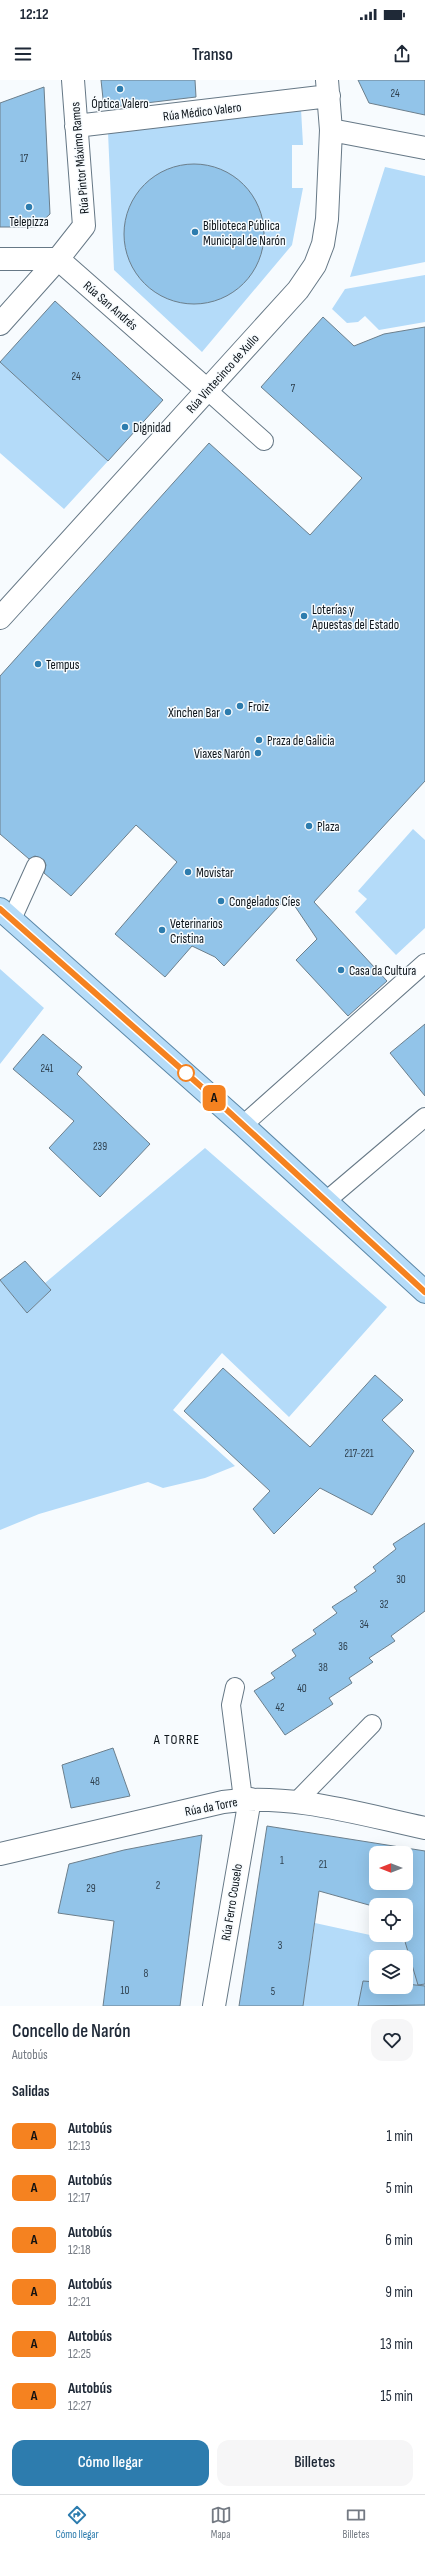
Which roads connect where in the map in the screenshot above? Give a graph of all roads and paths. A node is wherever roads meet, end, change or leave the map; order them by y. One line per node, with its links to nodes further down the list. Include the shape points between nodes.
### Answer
1 (72, 80): 3 (street, Rúa Pintor Máximo Ramos)
2 (328, 88): 3 (street, Rúa Médico Valero); 4 (street, Rúa Vintecinco de Xullo)
3 (76, 126): 7 (street, Rúa Pintor Máximo Ramos, via 84,226)
4 (331, 130): 5 (street); 9 (street, Rúa Vintecinco de Xullo, via 327,219 323,244 315,265 298,290)
5 (425, 148)
6 (0, 259): 7 (street)
7 (58, 259): 8 (street, Rúa Pintor Máximo Ramos); 9 (street, Rúa San Andrés)
8 (0, 324)
9 (207, 390): 10 (lane); 11 (street, Rúa Vintecinco de Xullo)
10 (264, 441)
11 (0, 618)
12 (36, 866): 13 (lane)
13 (6, 914): 16 (main road)
14 (425, 963): 16 (lane)
15 (425, 1117): 17 (lane)
16 (243, 1125): 17 (main road)
17 (326, 1201): 18 (main road)
18 (425, 1292)
19 (235, 1687): 21 (lane, via 231,1705)
20 (372, 1724): 22 (lane)
21 (246, 1799): 22 (street, Rúa da Torre); 24 (street, Rúa da Torre, via 223,1802); 25 (street, Rúa Ferro Couselo)
22 (297, 1801): 23 (street, Rúa da Torre)
23 (425, 1828)
24 (0, 1854)
25 (214, 2006)

